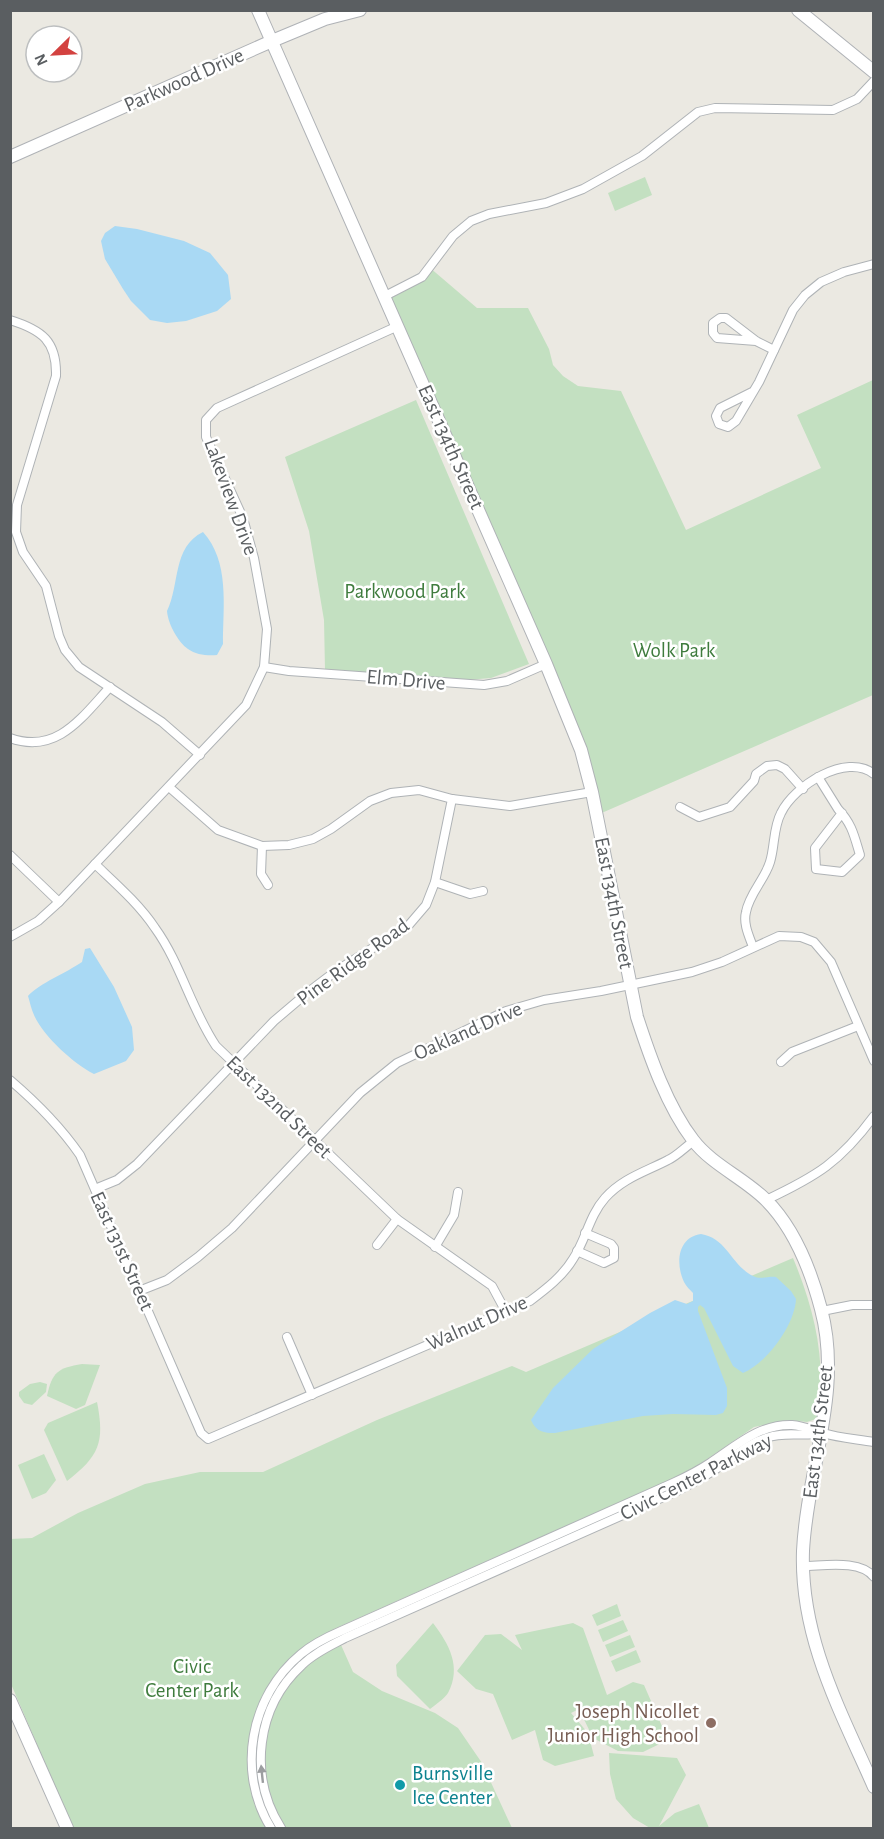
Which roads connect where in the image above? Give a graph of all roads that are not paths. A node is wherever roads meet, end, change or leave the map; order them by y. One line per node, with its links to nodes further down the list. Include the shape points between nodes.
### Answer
1 (258, 10): 4 (street, East 134th Street)
2 (360, 10): 4 (street, Parkwood Drive, via 325,19)
3 (798, 10): 5 (street)
4 (272, 41): 7 (street, Parkwood Drive); 9 (street, East 134th Street)
5 (873, 72)
6 (873, 81): 9 (street, via 857,99 833,110 715,108 698,112 642,156 583,189 546,203 471,221 453,236 422,277)
7 (10, 157)
8 (873, 264): 13 (street, via 821,282 805,295 793,310)
9 (385, 296): 11 (street, East 134th Street)
10 (10, 320): 17 (street, via 42,334 57,361 56,376 17,505 16,532 23,552 45,586 65,650 79,667)
11 (398, 326): 15 (street, East 134th Street); 16 (street, Lakeview Drive, via 217,408 206,420 206,437 243,518 254,558 267,628)
12 (756, 341): 12 (street, via 726,318 713,323 717,338); 13 (street)
13 (774, 350): 14 (street)
14 (752, 392): 14 (street, via 720,408 716,416 719,424 734,424)
15 (546, 664): 16 (street, Elm Drive, via 507,681 475,685); 24 (street, East 134th Street, via 581,750)
16 (264, 667): 19 (street, Lakeview Drive, via 246,705)
17 (110, 687): 18 (street, via 67,732 52,740 36,743); 19 (street, via 162,722)
18 (10, 738)
19 (200, 755): 22 (street, Lakeview Drive)
20 (873, 774): 21 (street, via 851,766)
21 (818, 777): 23 (street); 27 (street)
22 (169, 787): 28 (street, via 218,830); 30 (street, Lakeview Drive)
23 (803, 789): 26 (street, via 786,769 767,766 730,807 699,818); 36 (street, via 782,811 770,863 746,912 746,928)
24 (592, 792): 25 (street, via 510,806); 37 (street, East 134th Street)
25 (452, 799): 28 (street, via 419,790 391,793 370,801 313,839); 31 (street, Pine Ridge Road)
26 (680, 807)
27 (842, 813): 27 (street, via 850,822 860,855 842,872 816,869 815,848)
28 (262, 846): 32 (street, via 261,874)
29 (10, 855): 34 (street)
30 (95, 864): 34 (street, Lakeview Drive); 41 (street, East 132nd Street, via 155,928 204,1028)
31 (435, 882): 33 (street, via 470,894); 41 (street, Pine Ridge Road, via 426,905 408,926 307,993)
32 (268, 885)
33 (483, 891)
34 (59, 902): 35 (street, Lakeview Drive)
35 (10, 938)
36 (753, 947): 37 (street, Oakland Drive, via 707,968); 38 (street, Oakland Drive, via 778,936 814,942 831,962)
37 (630, 984): 44 (street, Oakland Drive, via 506,1011 443,1039 397,1063 360,1093); 45 (street, East 134th Street, via 646,1044 674,1110)
38 (858, 1026): 39 (street, Oakland Drive); 40 (street, via 792,1052)
39 (873, 1061)
40 (781, 1062)
41 (233, 1064): 44 (street, East 132nd Street); 46 (street, Pine Ridge Road, via 137,1164)
42 (10, 1080): 46 (street, East 131st Street, via 63,1130 80,1155)
43 (873, 1116): 48 (street, via 838,1159 811,1178)
44 (314, 1140): 49 (street, East 132nd Street); 54 (street, Oakland Drive, via 232,1228 167,1280)
45 (694, 1141): 48 (street, East 134th Street); 50 (street, Walnut Drive, via 670,1160 617,1186 592,1216)
46 (95, 1189): 54 (street, East 131st Street)
47 (458, 1192): 52 (street, via 454,1215)
48 (766, 1200): 56 (street, East 134th Street, via 801,1254)
49 (397, 1219): 51 (street); 52 (street, East 132nd Street)
50 (585, 1233): 53 (street, Walnut Drive); 53 (street, via 611,1244 614,1258 604,1263)
51 (377, 1245)
52 (435, 1247): 57 (street, East 132nd Street, via 492,1286)
53 (577, 1251): 57 (street, Walnut Drive, via 551,1285)
54 (139, 1291): 61 (street, East 131st Street, via 201,1433)
55 (873, 1305): 56 (street)
56 (822, 1311): 60 (street, East 134th Street, via 829,1359)
57 (506, 1312): 59 (street, Walnut Drive)
58 (287, 1337): 59 (street)
59 (312, 1395): 61 (street, Walnut Drive)
60 (822, 1433): 62 (street); 63 (street, East 134th Street); 68 (street, Civic Center Parkway, via 788,1425 755,1433 674,1484 310,1647 276,1681 255,1730 254,1784); 69 (street, Civic Center Parkway, one-way to 60, via 265,1793 261,1743 278,1694 308,1659 345,1638 677,1491 764,1438)
61 (208, 1439)
62 (873, 1442)
63 (803, 1566): 64 (street, via 855,1566); 66 (street, East 134th Street, via 806,1608 817,1654)
64 (873, 1577)
65 (10, 1700): 67 (street)
66 (873, 1787)
67 (67, 1828)
68 (271, 1828)
69 (281, 1828)

